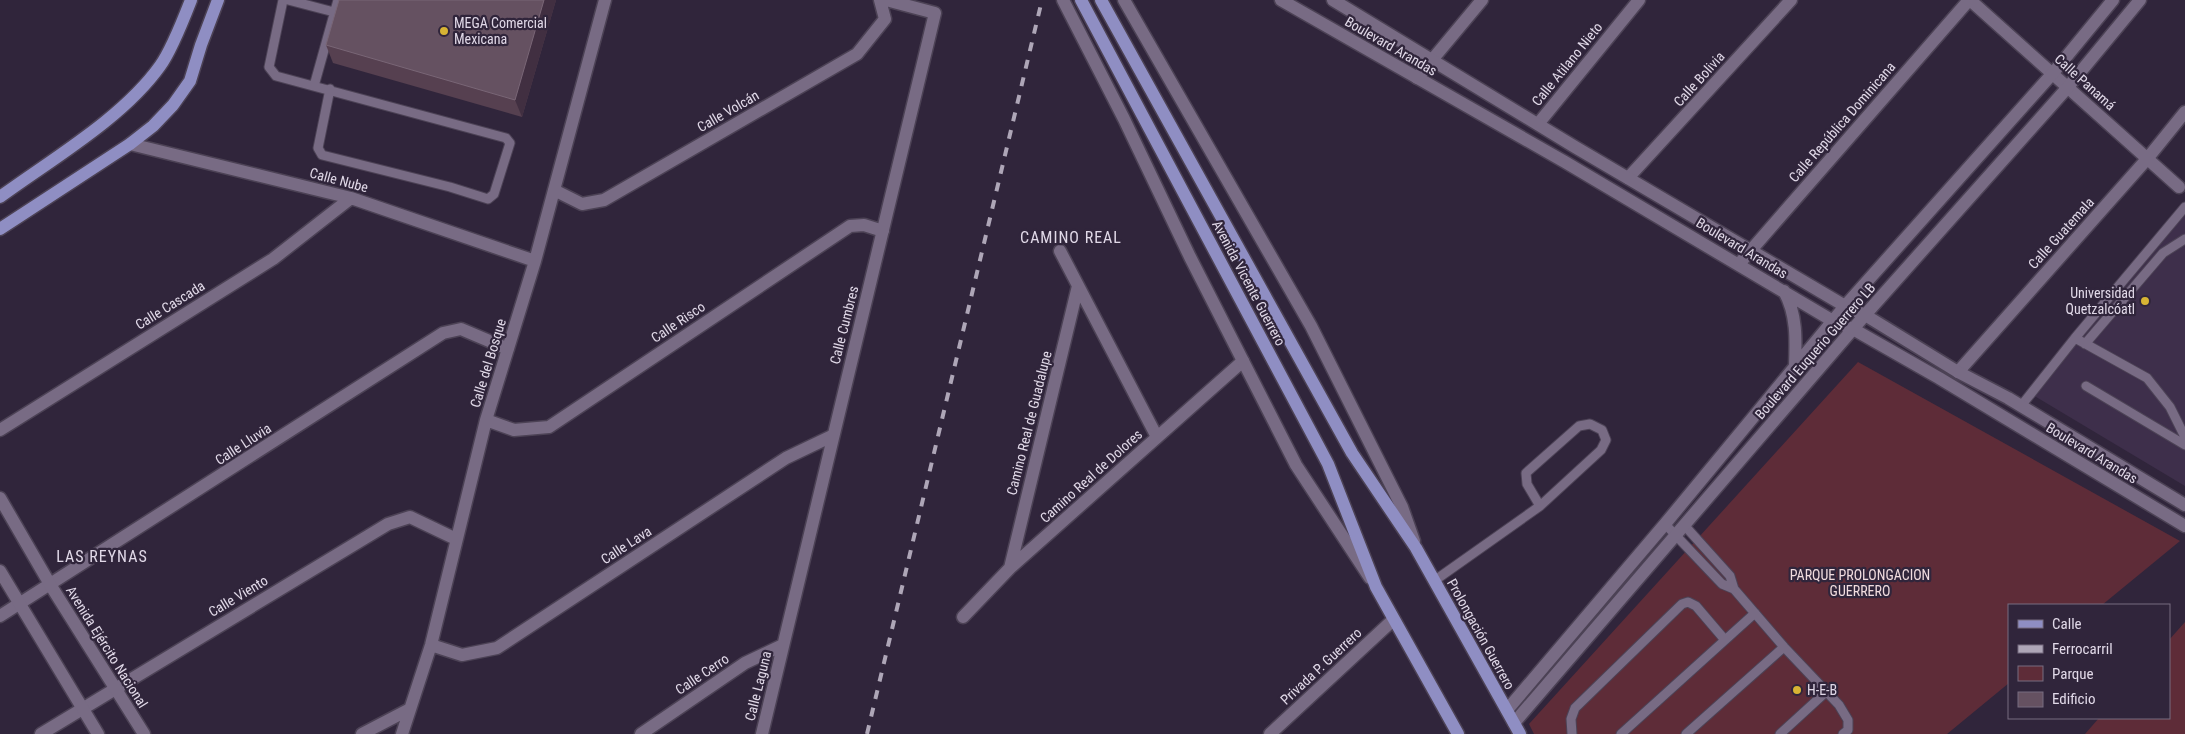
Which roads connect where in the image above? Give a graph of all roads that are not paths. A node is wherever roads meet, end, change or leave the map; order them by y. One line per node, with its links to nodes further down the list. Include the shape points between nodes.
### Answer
1 (191, 0): 35 (main road, via 161,64 140,90 114,115)
2 (218, 0): 30 (main road, via 190,81 153,126)
3 (283, 0): 25 (lane, via 269,67 276,76)
4 (288, 0): 21 (lane)
5 (338, 0): 21 (lane)
6 (605, 0): 34 (street, Calle del Bosque)
7 (880, 0): 34 (street, Calle Volcán, via 885,19 857,54 604,200 582,204)
8 (886, 0): 39 (street, Calle Cumbres, via 935,13)
9 (1063, 0): 54 (street)
10 (1080, 0): 78 (main road, Avenida Vicente Guerrero, via 1328,464)
11 (1101, 0): 73 (main road, Avenida Vicente Guerrero, via 1352,453)
12 (1124, 0): 73 (street, via 1311,326 1402,507)
13 (1281, 0): 24 (street, Boulevard Arandas)
14 (1333, 0): 22 (street, Boulevard Arandas)
15 (1482, 0): 22 (street)
16 (1639, 0): 29 (street, Calle Atilano Nieto)
17 (1791, 0): 32 (street, Calle Bolivia)
18 (1970, 0): 23 (street, Calle Panamá); 41 (street, Calle República Dominicana)
19 (2113, 0): 23 (street, Boulevard Euquerio Guerrero LB)
20 (2140, 0): 26 (street, Boulevard Euquerio Guerrero LB)
21 (334, 12): 25 (lane)
22 (1432, 59): 24 (street); 29 (street, Boulevard Arandas)
23 (2053, 73): 26 (street, Calle Panamá); 47 (street, Boulevard Euquerio Guerrero LB)
24 (1417, 78): 44 (street, Boulevard Arandas)
25 (314, 86): 27 (lane)
26 (2068, 87): 31 (street, Calle Panamá); 48 (street, Boulevard Euquerio Guerrero LB)
27 (330, 89): 27 (lane, via 318,148 322,155 450,186 488,199 494,194 510,144 506,138)
28 (2185, 112): 31 (street, Calle Guatemala)
29 (1538, 124): 32 (street, Boulevard Arandas)
30 (130, 144): 36 (street, Calle Nube); 38 (main road)
31 (2147, 159): 33 (street, Calle Panamá); 56 (street, Calle Guatemala)
32 (1628, 178): 41 (street, Boulevard Arandas)
33 (2180, 187)
34 (554, 190): 43 (street, Calle del Bosque)
35 (0, 197)
36 (351, 198): 43 (street, Calle Nube); 60 (street, Calle Cascada, via 273,259)
37 (2185, 207): 51 (lane)
38 (0, 229)
39 (883, 231): 59 (street, Calle Risco, via 864,225 850,226 549,427 514,430); 61 (street, Calle Cumbres)
40 (2185, 239): 52 (lane, via 2163,253)
41 (1750, 249): 44 (street, Calle República Dominicana); 47 (street, Boulevard Arandas)
42 (1060, 251): 45 (street)
43 (535, 261): 53 (street, Calle del Bosque)
44 (1739, 264): 46 (street, Boulevard Arandas)
45 (1078, 286): 62 (street); 74 (street, Camino Real de Guadalupe)
46 (1784, 291): 49 (street, Boulevard Arandas); 55 (street, via 1790,302 1795,329)
47 (1844, 306): 48 (street, Boulevard Arandas); 49 (street, Boulevard Euquerio Guerrero LB)
48 (1865, 315): 50 (street, Boulevard Euquerio Guerrero LB); 56 (street, Boulevard Arandas)
49 (1833, 320): 50 (street, Boulevard Arandas); 55 (street, Boulevard Euquerio Guerrero LB)
50 (1853, 329): 69 (street, Boulevard Euquerio Guerrero LB); 70 (street, Boulevard Arandas)
51 (2075, 338): 52 (lane); 58 (lane)
52 (2085, 344): 63 (lane, via 2147,378 2170,407)
53 (508, 349): 59 (street, Calle del Bosque); 77 (street, Calle Lluvia, via 461,329 444,334)
54 (1243, 361): 62 (street, Camino Real de Dolores); 78 (street, via 1296,465)
55 (1795, 366): 68 (street, Boulevard Euquerio Guerrero LB)
56 (1958, 372): 58 (street, Boulevard Arandas)
57 (2086, 386): 64 (lane)
58 (2021, 406): 66 (street, Boulevard Arandas)
59 (486, 420): 72 (street, Calle del Bosque)
60 (0, 430)
61 (832, 436): 86 (street, Calle Lava, via 786,458 497,648 462,654); 87 (street, Calle Cumbres)
62 (1157, 437): 74 (street, Camino Real de Dolores)
63 (2185, 437)
64 (2185, 445)
65 (0, 498): 77 (street, Avenida Ejército Nacional)
66 (2185, 505)
67 (1540, 506): 67 (lane, via 1601,450 1606,440 1602,430 1590,424 1579,426 1526,473 1526,484); 76 (lane)
68 (1665, 524): 71 (lane); 93 (street, Boulevard Euquerio Guerrero LB)
69 (1685, 526): 71 (street, Boulevard Euquerio Guerrero LB); 79 (lane, via 1730,576)
70 (2185, 526)
71 (1676, 537): 79 (lane, via 1722,584); 94 (street, Boulevard Euquerio Guerrero LB)
72 (456, 539): 86 (street, Calle del Bosque); 89 (street, Calle Viento, via 410,517 388,524)
73 (1416, 548): 76 (main road, Prolongación Guerrero)
74 (1010, 568): 83 (street, Camino Real de Dolores)
75 (0, 571): 80 (street)
76 (1434, 581): 93 (main road, Prolongación Guerrero)
77 (51, 586): 80 (street, Calle Lluvia); 89 (street, Avenida Ejército Nacional)
78 (1376, 587): 84 (main road)
79 (1734, 589): 81 (lane)
80 (19, 605): 82 (street, Calle Lluvia); 91 (street)
81 (1755, 613): 85 (lane); 88 (lane)
82 (0, 616)
83 (964, 617)
84 (1393, 620): 103 (street, Privada P. Guerrero); 104 (main road)
85 (1725, 640): 105 (lane, via 1696,606 1688,602 1682,604 1575,708 1571,719); 106 (lane)
86 (430, 645): 92 (street, Calle del Bosque)
87 (783, 645): 101 (street, Calle Cerro, via 745,663); 102 (street, Calle Laguna)
88 (1784, 647): 90 (lane); 107 (lane)
89 (115, 687): 91 (street, Calle Viento); 98 (street, Avenida Ejército Nacional)
90 (1827, 691): 95 (lane, via 1848,720); 108 (lane)
91 (82, 708): 96 (street, Calle Viento); 97 (street)
92 (408, 710): 99 (street); 100 (street, Calle del Bosque)
93 (1508, 710): 94 (main road, Prolongación Guerrero)
94 (1517, 728)
95 (1847, 733)
96 (41, 734)
97 (98, 734)
98 (144, 734)
99 (362, 734)
100 (402, 734)
101 (641, 734)
102 (762, 734)
103 (1270, 734)
104 (1458, 734)
105 (1572, 734)
106 (1622, 734)
107 (1686, 734)
108 (1780, 734)

